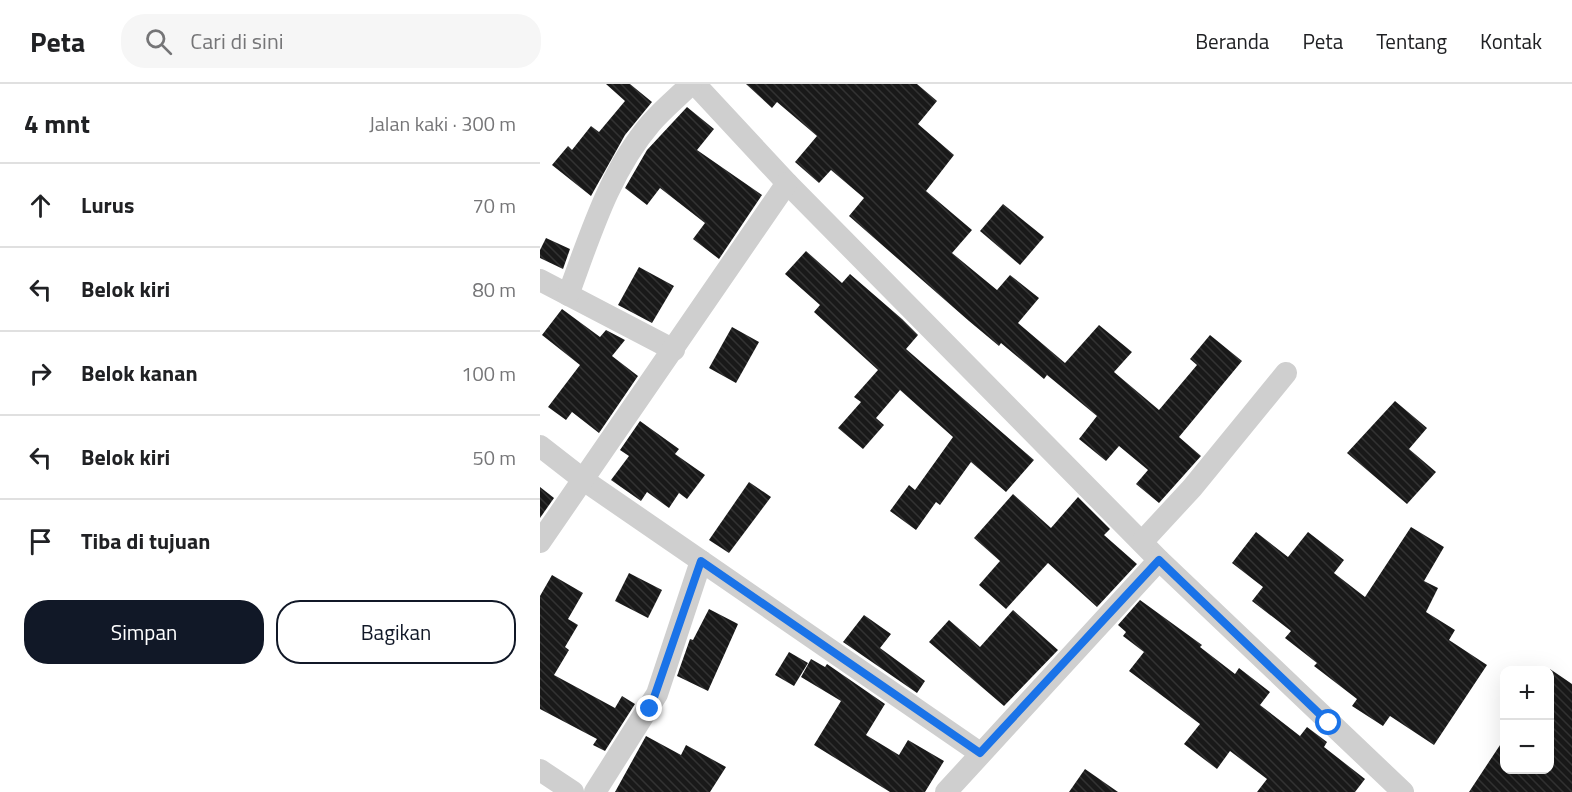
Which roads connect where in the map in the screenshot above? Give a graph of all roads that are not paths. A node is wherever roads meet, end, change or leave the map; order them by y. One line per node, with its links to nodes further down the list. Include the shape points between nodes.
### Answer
1 (693, 84): 2 (street); 4 (street, via 652,122 621,167 597,216)
2 (787, 183): 5 (street); 10 (street)
3 (540, 280): 4 (street)
4 (568, 295): 5 (street)
5 (674, 350): 8 (street)
6 (1286, 373): 10 (street, via 1192,488)
7 (540, 446): 8 (street)
8 (585, 480): 9 (street); 12 (street)
9 (540, 542)
10 (1142, 542): 11 (street)
11 (1159, 560): 13 (street); 18 (street)
12 (701, 561): 13 (street); 16 (street, via 657,694)
13 (980, 753): 17 (street)
14 (540, 770): 15 (street)
15 (573, 792)
16 (595, 792)
17 (946, 792)
18 (1403, 792)

